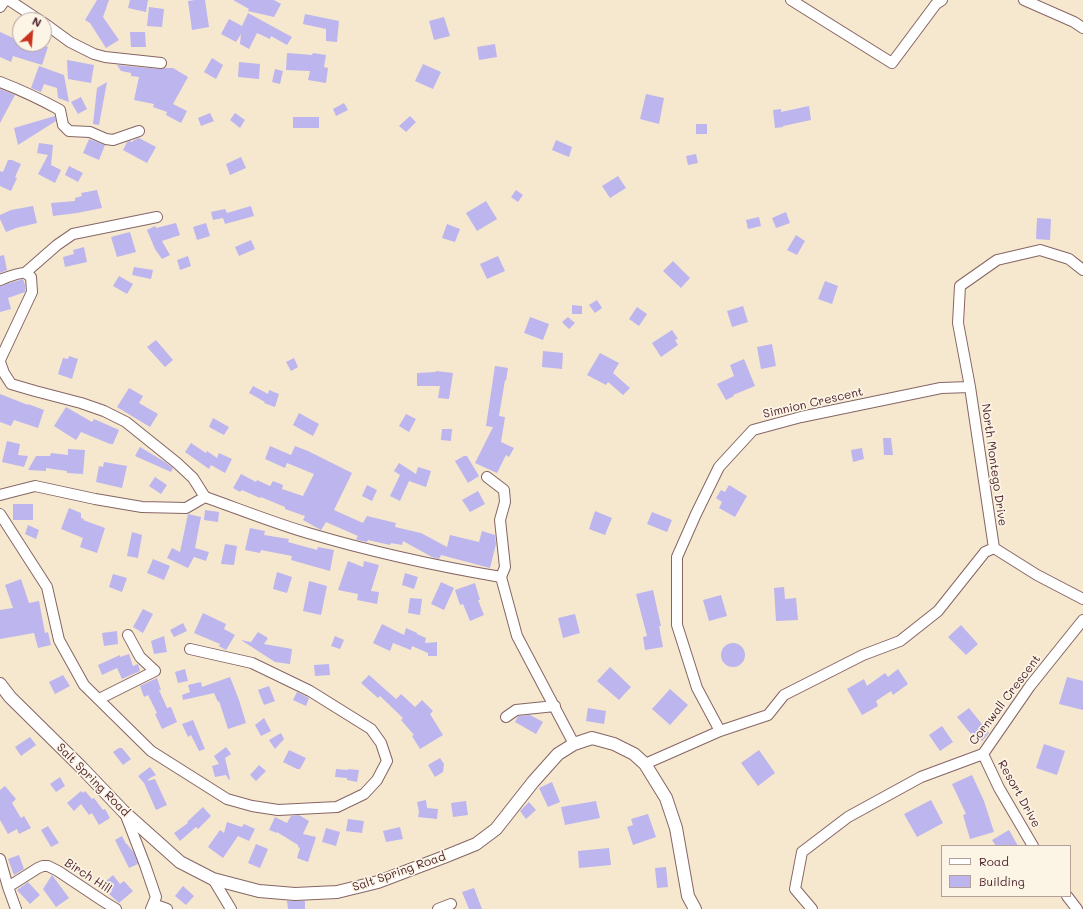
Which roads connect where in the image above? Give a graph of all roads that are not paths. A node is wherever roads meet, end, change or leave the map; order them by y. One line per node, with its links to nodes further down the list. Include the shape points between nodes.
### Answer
1 (5, 0): 6 (street)
2 (9, 0): 7 (street)
3 (791, 0): 4 (street, via 892,63 936,4)
4 (942, 0)
5 (1024, 0): 8 (street)
6 (0, 7)
7 (27, 12)
8 (1083, 28)
9 (52, 29): 10 (street, via 70,42 94,54)
10 (161, 63)
11 (0, 82): 12 (street, via 60,110 63,125 69,131 90,132 113,140)
12 (139, 131)
13 (157, 217): 15 (street, via 73,234)
14 (1083, 270): 18 (street, North Montego Drive, via 1069,259 1040,250 997,260 960,286 958,323)
15 (25, 273): 16 (street); 17 (street, via 31,277 32,292)
16 (0, 280)
17 (0, 361): 21 (street, via 11,384 81,403 126,422 193,478)
18 (970, 387): 23 (street, North Montego Drive); 33 (street, Simnion Crescent, via 941,388 801,417 753,430 719,468 677,557 676,626 697,688)
19 (487, 477): 24 (street, via 504,490 505,496 500,520 505,567)
20 (0, 495): 21 (street, via 35,486 95,500 142,507 186,508)
21 (205, 497): 24 (street, via 307,533 358,547 418,562)
22 (0, 514): 30 (street, via 47,587 59,640 84,685)
23 (994, 548): 25 (street, via 1037,575); 33 (street, via 985,552 938,611 900,641 863,655 784,695 768,715)
24 (501, 577): 31 (street, via 517,636)
25 (1083, 599)
26 (1083, 620): 35 (street, Cornwall Crescent, via 1030,686)
27 (128, 635): 30 (street, via 140,657 154,671)
28 (190, 650): 30 (street, via 252,662 310,691 371,729 381,743 387,761 377,780 364,794 337,807 278,810 227,799 151,751)
29 (0, 684): 37 (street, Salt Spring Road)
30 (99, 699)
31 (555, 706): 32 (street, via 516,710); 34 (street)
32 (506, 717)
33 (720, 731): 36 (street)
34 (574, 744): 36 (street, Salt Spring Road, via 592,738 614,744 634,754); 40 (street, Salt Spring Road, via 558,754 496,828 476,844 378,882 337,892 295,894 259,891)
35 (983, 754): 38 (street, Resort Drive, via 999,788); 51 (street, Cornwall Crescent, via 921,777 848,817 802,852 795,888)
36 (645, 764): 50 (street, Salt Spring Road, via 666,798 676,828 688,896)
37 (124, 812): 40 (street, Salt Spring Road, via 180,862); 44 (street, via 156,897)
38 (1032, 845)
39 (0, 859): 41 (street)
40 (213, 879): 48 (street)
41 (8, 887): 45 (street); 46 (street, Birch Hill, via 38,868 48,866)
42 (1068, 897): 52 (street)
43 (451, 904): 49 (street)
44 (152, 907): 47 (street)
45 (16, 909)
46 (116, 909)
47 (167, 909)
48 (231, 909)
49 (438, 909)
50 (695, 909)
51 (812, 909)
52 (1077, 909)

